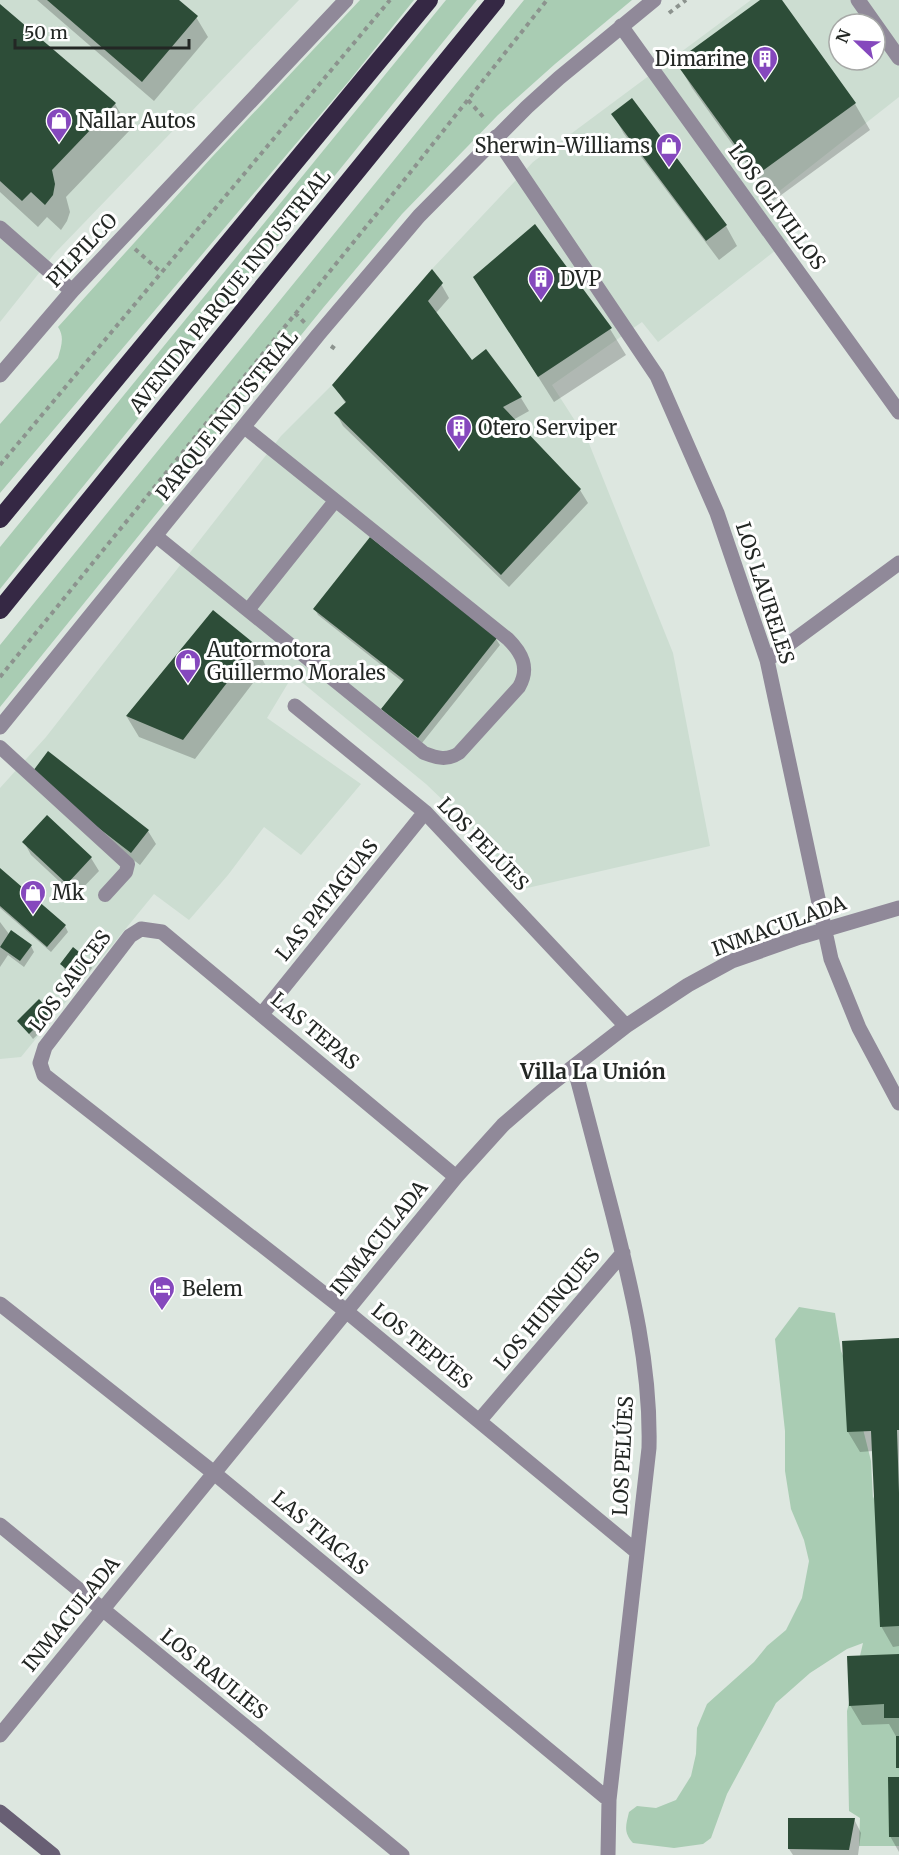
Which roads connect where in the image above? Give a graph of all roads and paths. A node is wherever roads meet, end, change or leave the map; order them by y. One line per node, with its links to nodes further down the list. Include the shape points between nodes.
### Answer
1 (345, 0): 16 (street, PILPILCO)
2 (390, 0): 22 (path)
3 (429, 0): 24 (highway, AVENIDA PARQUE INDUSTRIAL)
4 (496, 0): 27 (highway, AVENIDA PARQUE INDUSTRIAL)
5 (547, 0): 12 (path)
6 (654, 0): 10 (street, PARQUE INDUSTRIAL)
7 (686, 0): 9 (path)
8 (858, 0): 11 (street)
9 (668, 14)
10 (621, 26): 14 (street, PARQUE INDUSTRIAL); 20 (street, LOS OLIVILLOS)
11 (899, 58)
12 (468, 100): 13 (path); 30 (path)
13 (485, 119)
14 (496, 137): 21 (street, PARQUE INDUSTRIAL, via 418,216); 29 (street, LOS LAURELES, via 657,376 717,513)
15 (0, 228): 16 (street)
16 (72, 291): 19 (street, PILPILCO)
17 (332, 346): 18 (path)
18 (325, 356)
19 (0, 375)
20 (899, 412)
21 (244, 427): 23 (lane); 25 (street, PARQUE INDUSTRIAL)
22 (0, 465)
23 (335, 501): 28 (lane); 28 (lane, via 508,639 525,666 519,687 459,753 452,758 435,757 424,753)
24 (0, 519)
25 (156, 536): 28 (lane); 32 (street, PARQUE INDUSTRIAL)
26 (899, 563): 29 (street)
27 (0, 610)
28 (248, 610)
29 (767, 660): 38 (street, LOS LAURELES)
30 (0, 677)
31 (295, 706): 34 (street, LOS PELÚES)
32 (0, 727)
33 (0, 747): 35 (lane, via 128,864 126,872)
34 (425, 812): 39 (street, LAS PATAGUAS); 40 (street, LOS PELÚES)
35 (105, 895)
36 (899, 908): 38 (street, INMACULADA)
37 (141, 929): 39 (street, LAS TEPAS, via 162,932); 41 (street, LOS SAUCES, via 130,936 45,1047)
38 (825, 930): 40 (street, INMACULADA, via 732,961); 43 (street, LOS LAURELES, via 831,958 859,1029)
39 (262, 1014): 46 (street, LAS TEPAS)
40 (626, 1026): 42 (street, INMACULADA)
41 (40, 1063): 49 (street, LOS TEPÚES, via 44,1075)
42 (574, 1066): 46 (street, INMACULADA, via 503,1125); 47 (street, LOS PELÚES)
43 (882, 1071): 44 (street); 45 (street, LOS LAURELES)
44 (899, 1073)
45 (899, 1103)
46 (456, 1177): 49 (street, INMACULADA)
47 (623, 1253): 50 (street, LOS HUINQUES); 53 (street, LOS PELÚES, via 646,1371 650,1414)
48 (0, 1304): 51 (street, LAS TIACAS)
49 (346, 1311): 50 (street, LOS TEPÚES); 51 (street, INMACULADA)
50 (479, 1421): 53 (street, LOS TEPÚES)
51 (214, 1473): 54 (street, INMACULADA); 56 (street, LAS TIACAS)
52 (0, 1525): 54 (street, LOS RAULIES)
53 (637, 1552): 56 (street, LOS PELÚES)
54 (103, 1609): 55 (street, INMACULADA); 59 (street, LOS RAULIES)
55 (0, 1735)
56 (609, 1800): 60 (street, LOS PELÚES)
57 (0, 1812): 58 (main road)
58 (53, 1855)
59 (402, 1855)
60 (608, 1855)

